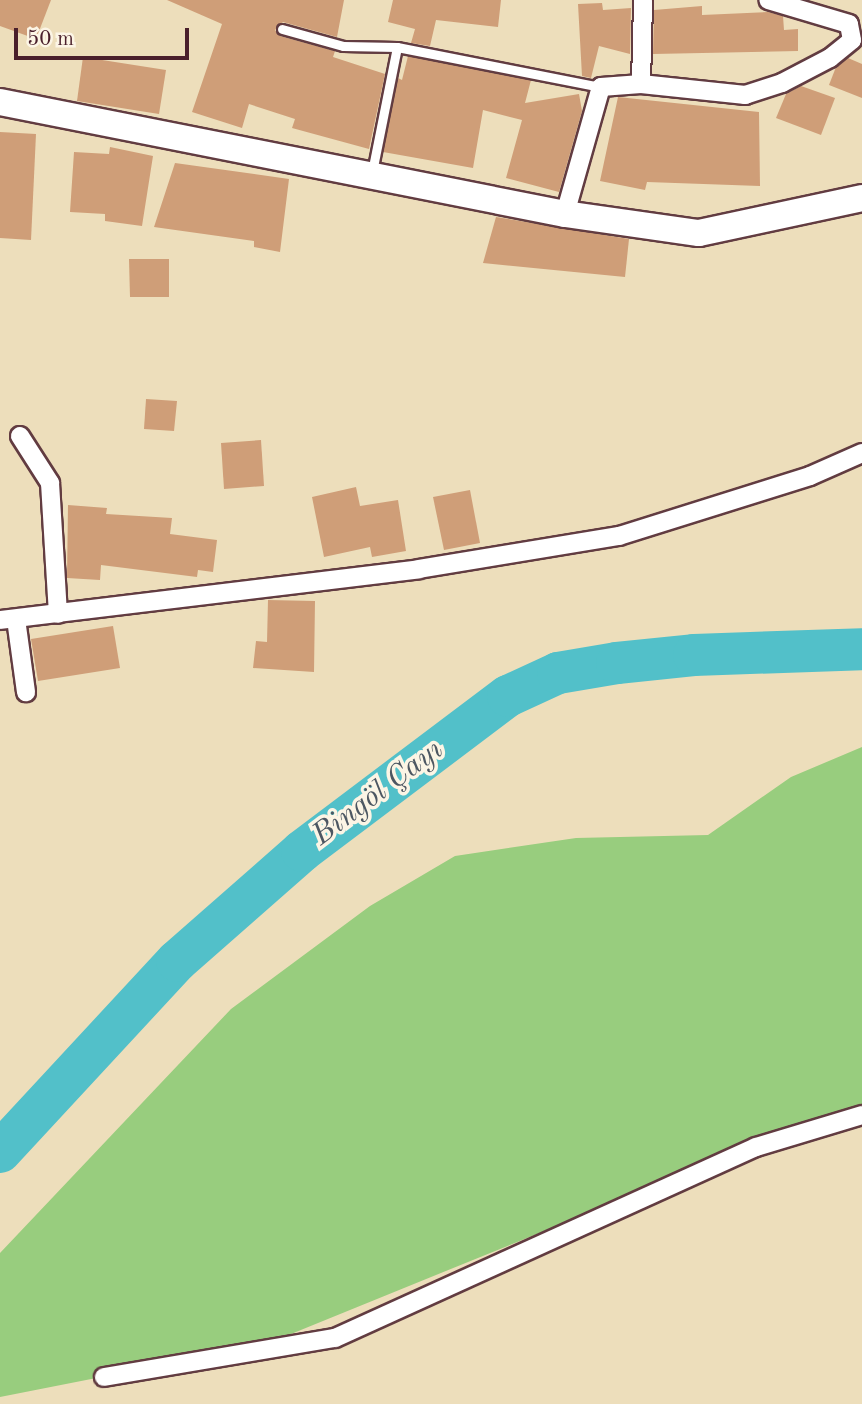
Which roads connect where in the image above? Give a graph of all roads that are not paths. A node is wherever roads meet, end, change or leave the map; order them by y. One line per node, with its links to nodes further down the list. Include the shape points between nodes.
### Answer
1 (643, 0): 5 (street)
2 (768, 0): 5 (street, via 849,24 852,40 830,58 782,83 745,95)
3 (282, 29): 4 (lane, via 343,46)
4 (397, 47): 6 (lane); 8 (lane)
5 (641, 84): 6 (street)
6 (601, 87): 10 (street)
7 (0, 102): 8 (main road)
8 (371, 176): 10 (main road)
9 (862, 198): 10 (main road, via 699,233)
10 (565, 214)
11 (20, 436): 13 (street, via 50,483)
12 (862, 453): 13 (street, via 810,476 619,536 419,569)
13 (58, 614): 14 (street)
14 (8, 620): 15 (street)
15 (26, 692)
16 (862, 1115): 17 (street, via 756,1147 335,1338)
17 (104, 1377)

